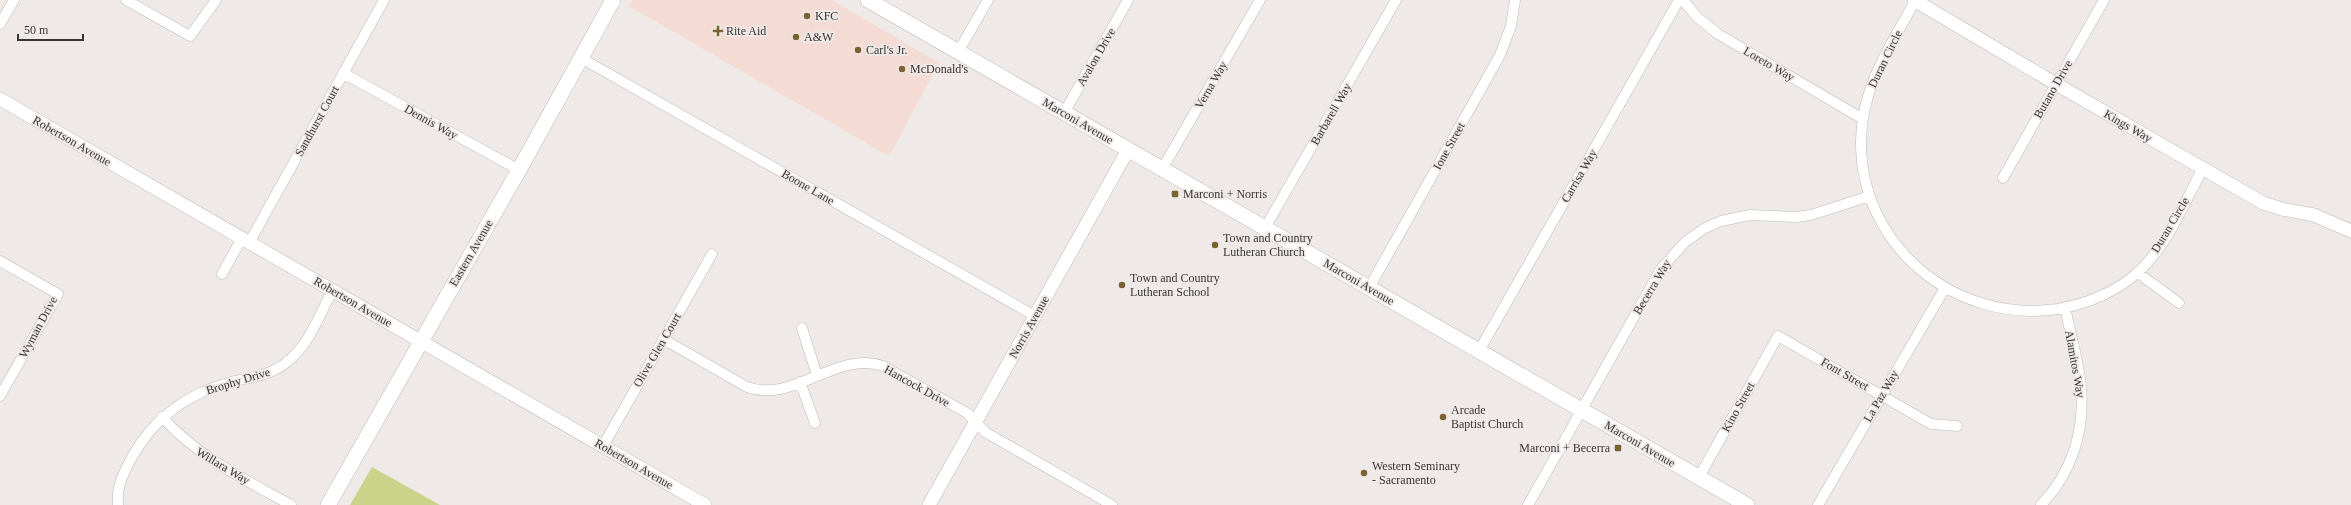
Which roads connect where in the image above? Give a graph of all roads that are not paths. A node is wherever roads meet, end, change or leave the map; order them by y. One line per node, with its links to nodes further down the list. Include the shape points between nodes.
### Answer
1 (14, 0): 16 (street)
2 (126, 0): 3 (street, via 190,36)
3 (216, 0)
4 (384, 0): 19 (street, Sandhurst Court)
5 (613, 0): 18 (main road, Eastern Avenue)
6 (868, 0): 17 (main road, Marconi Avenue)
7 (988, 0): 17 (street)
8 (1128, 0): 22 (street, Avalon Drive)
9 (1260, 0): 26 (street, Verna Way)
10 (1396, 0): 30 (street, Barbarell Way)
11 (1515, 0): 37 (street, Ione Street, via 1511,26 1500,55)
12 (1679, 0): 47 (street, Carrisa Way)
13 (1683, 0): 23 (street, Loreto Way, via 1697,17 1718,34)
14 (1915, 0): 20 (street, Kings Way); 23 (street, Duran Circle, via 1870,87)
15 (2104, 0): 20 (street, Butano Drive)
16 (0, 24)
17 (958, 52): 22 (main road, Marconi Avenue)
18 (581, 58): 27 (main road, Eastern Avenue); 42 (street, Boone Lane)
19 (343, 73): 27 (street, Dennis Way); 32 (street, Sandhurst Court)
20 (2056, 84): 25 (street, Kings Way); 28 (street, Butano Drive)
21 (0, 100): 32 (street, Robertson Avenue)
22 (1064, 113): 24 (main road, Marconi Avenue)
23 (1862, 119): 29 (street, Duran Circle, via 1862,159)
24 (1128, 150): 26 (main road, Marconi Avenue); 42 (street, Norris Avenue)
25 (2203, 168): 31 (street, Kings Way, via 2269,205 2314,215); 35 (street, Duran Circle, via 2159,248)
26 (1162, 169): 30 (main road, Marconi Avenue)
27 (519, 170): 46 (main road, Eastern Avenue)
28 (2003, 178)
29 (1870, 196): 38 (street, Duran Circle, via 1895,244 1915,266); 52 (street, Becerra Way, via 1810,215 1738,217 1721,221 1694,234 1676,250 1662,269)
30 (1265, 228): 37 (main road, Marconi Avenue)
31 (2351, 230)
32 (245, 240): 36 (street, Sandhurst Court); 39 (street, Robertson Avenue)
33 (712, 254): 45 (street, Olive Glen Court)
34 (0, 260): 51 (street, Wyman Drive, via 58,294)
35 (2138, 273): 40 (street); 41 (street, Duran Circle, via 2107,293)
36 (222, 274)
37 (1369, 288): 47 (main road, Marconi Avenue)
38 (1945, 288): 41 (street, Duran Circle, via 1975,302 2009,310); 50 (street, La Paz Way)
39 (332, 290): 46 (street, Robertson Avenue); 53 (street, Brophy Drive, via 304,343 286,363 269,373 197,394)
40 (2180, 303)
41 (2065, 308): 68 (street, Alamitos Way, via 2081,388 2081,418 2078,439 2070,463 2057,486)
42 (1035, 316): 54 (street, Norris Avenue)
43 (802, 328): 48 (street)
44 (1778, 336): 50 (street, Font Street); 58 (street, Kino Street)
45 (663, 339): 49 (street, Hancock Drive, via 752,389 771,390); 57 (street, Olive Glen Court)
46 (420, 341): 57 (street, Robertson Avenue); 61 (main road, Eastern Avenue)
47 (1479, 351): 52 (main road, Marconi Avenue)
48 (817, 375): 49 (street, Hancock Drive); 54 (street, Hancock Drive, via 854,363 878,364 967,413)
49 (800, 382): 55 (street)
50 (1881, 394): 56 (street, Font Street, via 1931,424); 67 (street, La Paz Way)
51 (0, 396)
52 (1582, 410): 58 (main road, Marconi Avenue); 65 (street, Becerra Way)
53 (162, 417): 59 (street, Brophy Drive, via 147,432 122,476 117,495); 60 (street, Willara Way, via 186,442 209,459)
54 (975, 422): 63 (street, Norris Avenue); 64 (street, Hancock Drive, via 985,432)
55 (815, 423)
56 (1957, 426)
57 (603, 446): 62 (street, Robertson Avenue)
58 (1698, 477): 66 (main road, Marconi Avenue)
59 (118, 505)
60 (291, 505)
61 (328, 505)
62 (706, 505)
63 (929, 505)
64 (1112, 505)
65 (1528, 505)
66 (1747, 505)
67 (1818, 505)
68 (2041, 505)

